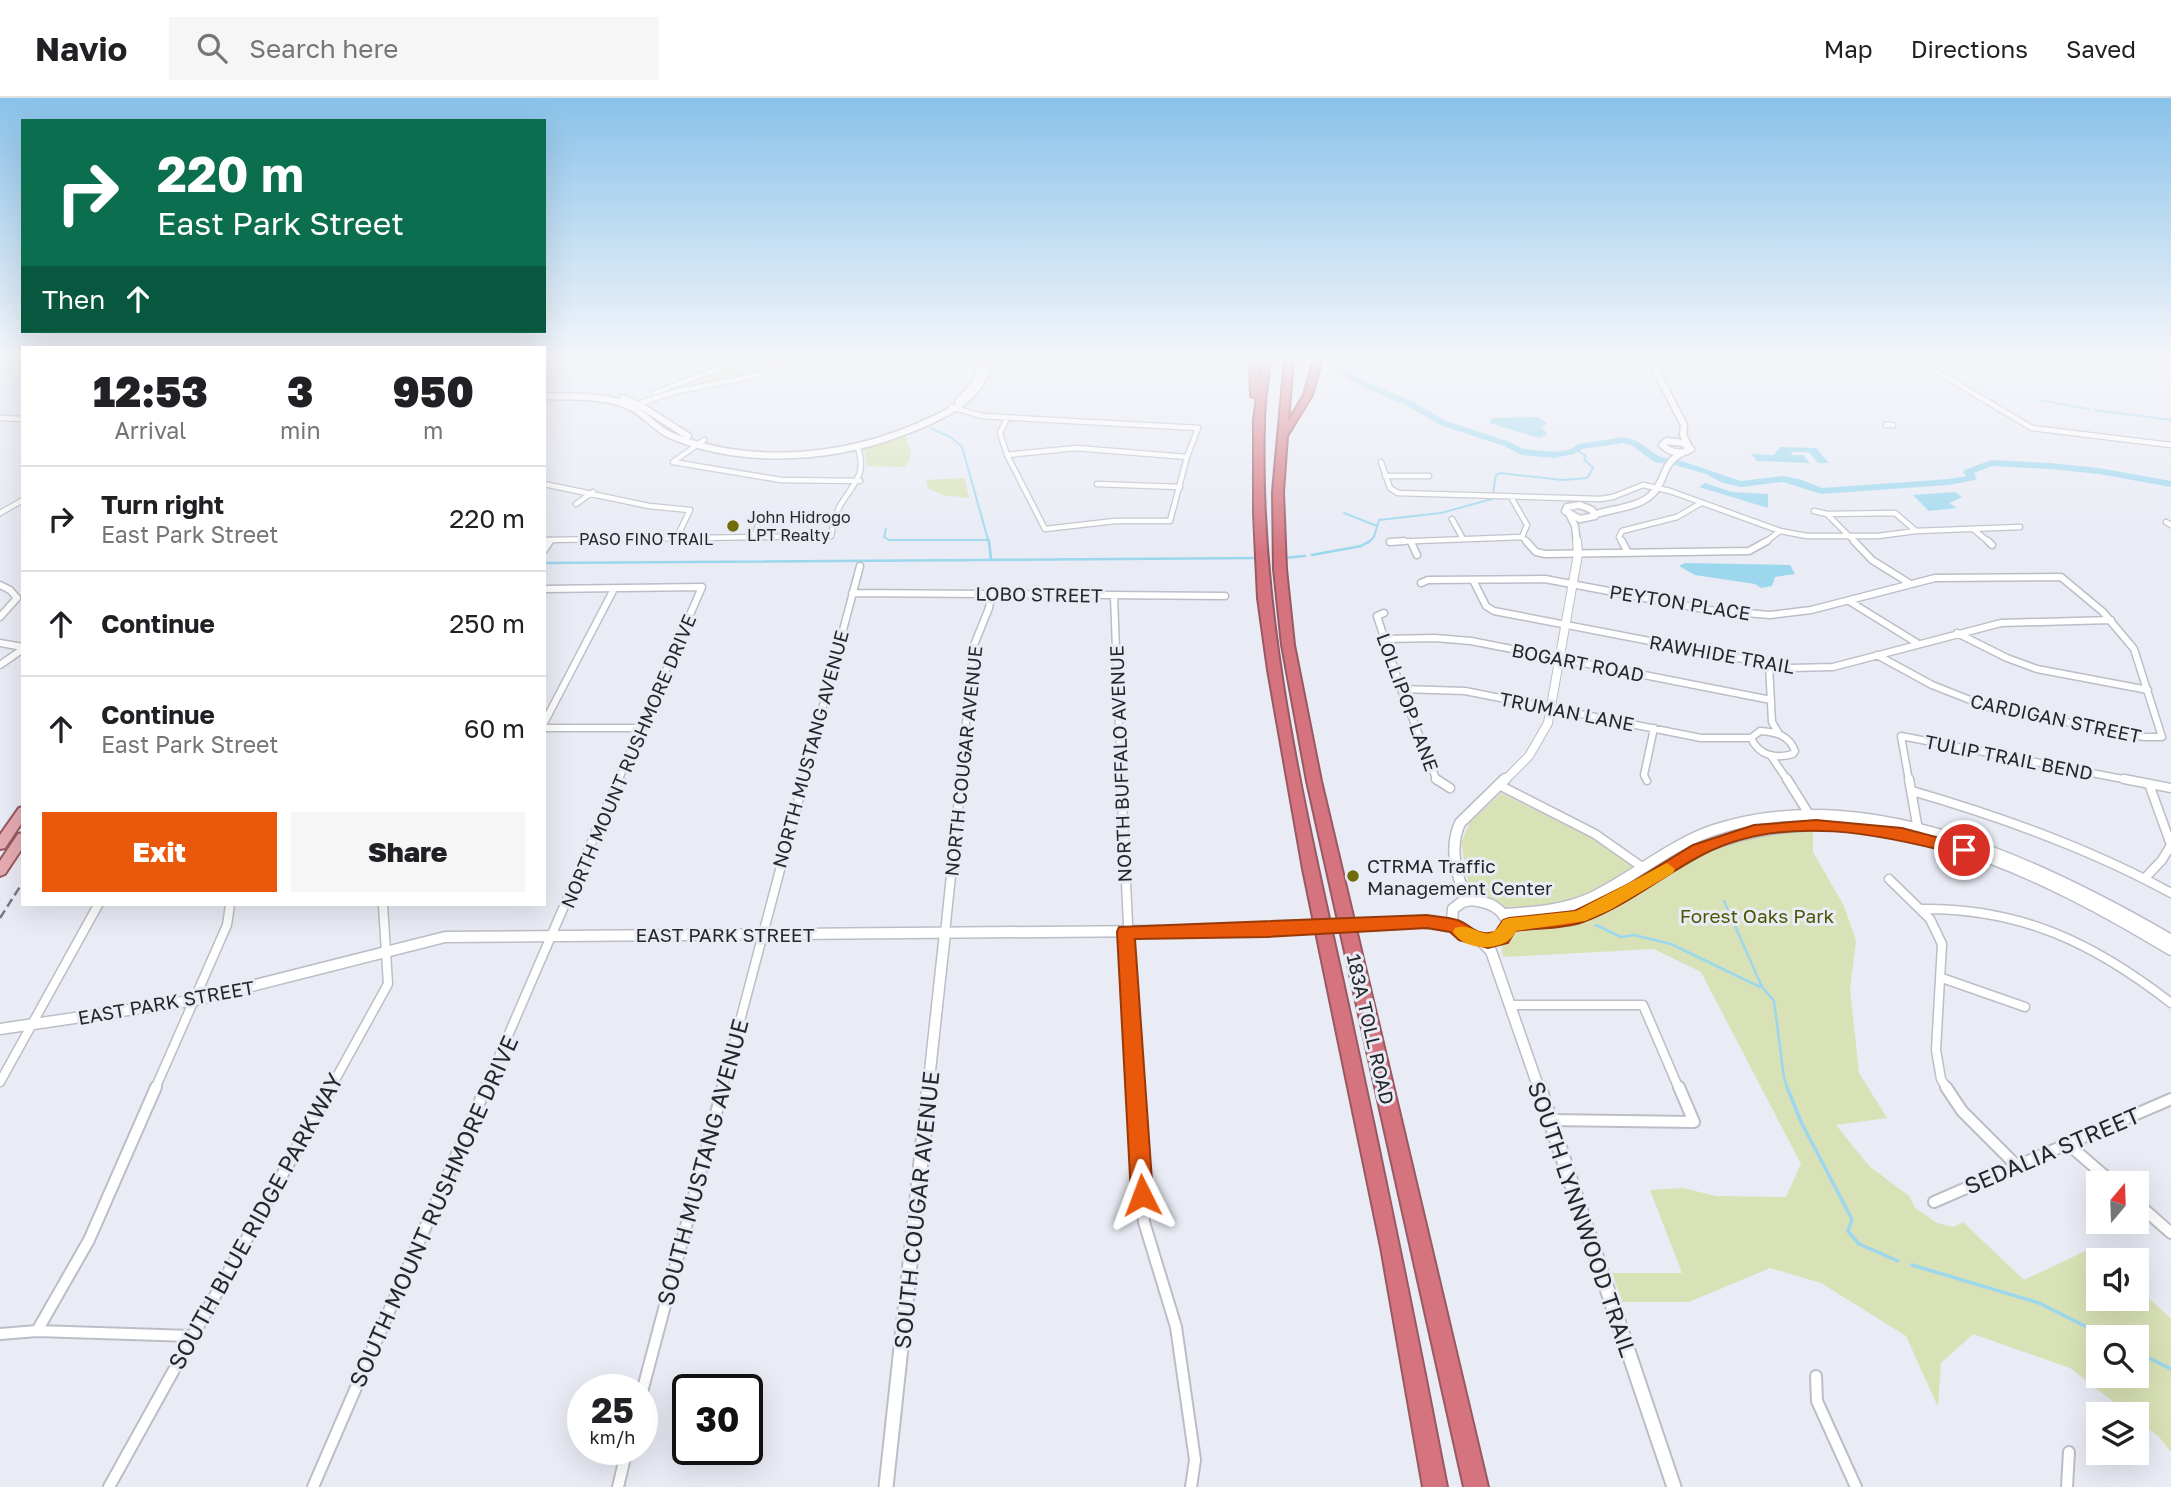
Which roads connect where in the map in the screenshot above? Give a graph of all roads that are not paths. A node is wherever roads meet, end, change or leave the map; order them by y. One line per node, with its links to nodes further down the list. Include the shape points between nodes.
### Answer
1 (654, 424): 14 (street, via 663,432)
2 (915, 424): 14 (street, via 842,446 771,449)
3 (922, 424): 17 (street)
4 (1004, 424): 20 (street, via 1000,433)
5 (1118, 424): 21 (street, via 1198,428)
6 (1259, 424): 168 (highway, 183A TOLL ROAD, via 1260,548 1270,645)
7 (1285, 424): 12 (highway, 183A TOLL ROAD)
8 (1292, 424): 12 (highway)
9 (1683, 424): 11 (street)
10 (2025, 424): 16 (street)
11 (1684, 435): 13 (street); 15 (street)
12 (1284, 439): 169 (highway, 183A TOLL ROAD, via 1278,492 1279,548 1288,645 1314,781)
13 (1673, 441): 15 (street); 18 (street, via 1663,443)
14 (701, 442): 17 (street, via 739,451 782,453); 26 (street, via 673,462 780,480)
15 (1688, 445): 19 (street, via 1691,449)
16 (2171, 445)
17 (858, 447): 26 (street, via 863,457)
18 (1666, 449): 19 (street); 22 (street)
19 (1684, 452): 22 (street)
20 (1007, 455): 21 (street, via 1076,448); 29 (street, via 1045,529 1115,521 1170,521)
21 (1187, 457): 29 (street)
22 (1671, 458): 30 (street)
23 (1381, 462): 24 (street)
24 (1385, 476): 25 (street); 32 (street, via 1398,493)
25 (1429, 476)
26 (860, 481): 53 (street, PASO FINO TRAIL, via 836,513 831,536)
27 (546, 484): 31 (street)
28 (1097, 484): 29 (street)
29 (1180, 487)
30 (1657, 488): 32 (street, via 1637,485 1624,494 1600,499); 34 (street); 37 (street, via 1641,501)
31 (593, 492): 35 (street); 55 (street, via 649,506 690,510)
32 (1511, 497): 52 (street, via 1527,526)
33 (21, 501): 39 (street)
34 (1701, 503): 49 (street); 60 (street, via 1677,517 1622,531 1619,537)
35 (576, 504)
36 (1584, 506): 37 (street); 40 (street); 42 (street, via 1567,507)
37 (1611, 508): 40 (street)
38 (1814, 511): 41 (street)
39 (0, 513)
40 (1596, 514): 44 (street)
41 (1827, 514): 50 (street, via 1896,512); 51 (street)
42 (1570, 516): 44 (street); 46 (street)
43 (1452, 519): 54 (street)
44 (1585, 519): 46 (street)
45 (760, 520): 53 (street)
46 (1576, 526): 61 (street)
47 (2020, 527): 48 (street)
48 (1972, 529): 50 (street); 59 (street)
49 (1780, 531): 51 (street, via 1797,536); 60 (street, via 1749,551)
50 (1916, 531): 51 (street)
51 (1848, 536): 66 (street, via 1872,560)
52 (1522, 537): 54 (street); 61 (street, via 1536,552)
53 (753, 538): 55 (street, PASO FINO TRAIL)
54 (1463, 538): 58 (street)
55 (676, 539): 56 (street, PASO FINO TRAIL)
56 (548, 540)
57 (1390, 542): 58 (street)
58 (1411, 542): 62 (street)
59 (1992, 545)
60 (1628, 553): 61 (street)
61 (1578, 554): 67 (street)
62 (1417, 555)
63 (860, 566): 72 (street, NORTH MUSTANG AVENUE)
64 (1473, 580): 65 (street, PEYTON PLACE); 67 (street, PEYTON PLACE, via 1531,578); 79 (street, RAWHIDE TRAIL, via 1486,606 1494,611)
65 (1421, 583)
66 (1909, 583): 75 (street, PEYTON PLACE); 78 (street, PEYTON PLACE, via 1961,577 2062,576)
67 (1573, 584): 75 (street, PEYTON PLACE, via 1742,614 1791,614); 79 (street)
68 (0, 585): 77 (street, via 17,598)
69 (546, 589): 70 (street)
70 (614, 589): 94 (street); 97 (street, NORTH MOUNT RUSHMORE DRIVE, via 702,587)
71 (992, 592): 72 (street, LOBO STREET); 73 (street, LOBO STREET); 134 (street, NORTH COUGAR AVENUE, via 974,645)
72 (852, 593): 133 (street, NORTH MUSTANG AVENUE)
73 (1114, 596): 74 (street, LOBO STREET); 132 (street, NORTH BUFFALO AVENUE)
74 (1225, 596)
75 (1849, 601): 83 (street)
76 (1384, 613): 81 (street, LOLLIPOP LANE, via 1377,616)
77 (0, 617)
78 (2111, 620): 80 (street, RAWHIDE TRAIL, via 2020,621); 91 (street, via 2134,649)
79 (1566, 625): 87 (street); 89 (street, RAWHIDE TRAIL)
80 (1956, 632): 83 (street, RAWHIDE TRAIL); 91 (street, via 2037,669)
81 (1383, 639): 87 (street, BOGART ROAD, via 1452,638); 90 (street, LOLLIPOP LANE)
82 (0, 643): 84 (street)
83 (1917, 643): 86 (street, RAWHIDE TRAIL)
84 (21, 648)
85 (21, 649): 88 (street)
86 (1877, 655): 89 (street, RAWHIDE TRAIL, via 1815,669); 91 (street, CARDIGAN STREET, via 1932,685 1988,707 2162,737)
87 (1561, 658): 92 (street, BOGART ROAD); 93 (street)
88 (0, 665)
89 (1769, 665): 92 (street)
90 (1401, 689): 93 (street, TRUMAN LANE, via 1465,691); 108 (street, LOLLIPOP LANE, via 1437,781)
91 (2148, 690)
92 (1771, 700): 95 (street)
93 (1553, 707): 98 (street, TRUMAN LANE); 107 (street, via 1529,756)
94 (546, 722)
95 (1772, 722): 99 (street); 100 (street)
96 (546, 726): 97 (street)
97 (643, 728): 135 (street, NORTH MOUNT RUSHMORE DRIVE)
98 (1654, 728): 101 (street, TRUMAN LANE, via 1700,738); 105 (street, via 1644,775)
99 (1760, 731): 100 (street); 101 (street)
100 (1780, 734): 103 (street, via 1795,746 1793,754)
101 (1752, 741): 102 (street, TRUMAN LANE)
102 (1769, 754): 103 (street); 104 (street)
103 (1781, 757): 104 (street)
104 (1780, 766): 112 (street)
105 (1647, 781)
106 (2149, 784): 109 (street, TULIP TRAIL BEND); 110 (street, TULIP TRAIL BEND, via 1901,736); 118 (street, via 2171,845)
107 (1499, 785): 116 (street, via 1595,834); 120 (street, via 1454,832 1454,862)
108 (1450, 788)
109 (2171, 788)
110 (1912, 791): 113 (street, TULIP TRAIL BEND); 118 (street, via 2047,834)
111 (21, 814): 115 (main road)
112 (1813, 821): 113 (street, via 1867,821); 116 (street, via 1774,818 1716,829); 129 (street, via 1760,829 1699,849 1579,917); 138 (street, via 1902,834 1986,856 2068,890)
113 (1917, 831): 136 (street, via 2039,869)
114 (21, 840): 117 (main road)
115 (0, 845)
116 (1642, 867): 129 (street, via 1593,897)
117 (0, 871)
118 (2145, 878): 121 (street)
119 (1889, 879): 127 (street)
120 (1460, 882): 122 (street); 123 (street)
121 (2171, 893)
122 (1481, 900): 123 (street); 129 (street, via 1495,905)
123 (1462, 902): 128 (street)
124 (97, 906): 145 (street)
125 (230, 906): 141 (street, via 227,925)
126 (383, 906): 139 (street, SOUTH BLUE RIDGE PARKWAY)
127 (1922, 909): 140 (street, via 1939,935); 142 (street, via 1964,908 2026,920 2078,943)
128 (1451, 914): 130 (street, EAST PARK STREET); 131 (street)
129 (1507, 920): 137 (street, via 1506,934)
130 (1422, 922): 131 (street, EAST PARK STREET); 132 (street, EAST PARK STREET, bridge)
131 (1455, 926): 137 (street, SOUTH LYNNWOOD TRAIL)
132 (1126, 932): 134 (street, EAST PARK STREET); 167 (street, NORTH BUFFALO AVENUE, via 1144,1222 1175,1327 1195,1460)
133 (761, 933): 134 (street, EAST PARK STREET); 135 (street, EAST PARK STREET); 159 (street, SOUTH MUSTANG AVENUE)
134 (945, 933): 166 (street, SOUTH COUGAR AVENUE)
135 (553, 935): 139 (street, EAST PARK STREET, via 445,937); 164 (street, SOUTH MOUNT RUSHMORE DRIVE)
136 (2171, 940)
137 (1493, 946): 143 (street, SOUTH LYNNWOOD TRAIL)
138 (2171, 950)
139 (386, 952): 141 (street, EAST PARK STREET); 158 (street, SOUTH BLUE RIDGE PARKWAY, via 388,984)
140 (1942, 978): 144 (street); 151 (street, via 1936,1050 1941,1079 1962,1111)
141 (197, 1000): 145 (street, EAST PARK STREET); 156 (street, via 89,1240)
142 (2171, 1003)
143 (1511, 1005): 149 (street, SOUTH LYNNWOOD TRAIL); 149 (street, via 1643,1005 1694,1122)
144 (2025, 1007)
145 (32, 1025): 146 (street, EAST PARK STREET); 147 (street)
146 (0, 1029)
147 (0, 1082)
148 (2171, 1099): 150 (street, SEDALIA STREET)
149 (1550, 1120): 170 (street, SOUTH LYNNWOOD TRAIL)
150 (2069, 1144): 151 (street, SEDALIA STREET); 152 (street)
151 (2015, 1164): 153 (street, SEDALIA STREET)
152 (2099, 1171)
153 (1934, 1202)
154 (2149, 1214): 155 (street)
155 (2171, 1233)
156 (37, 1331): 157 (street); 158 (street)
157 (0, 1335)
158 (191, 1336): 163 (street, SOUTH BLUE RIDGE PARKWAY)
159 (647, 1374)
160 (1815, 1376): 171 (street, via 1817,1401)
161 (2069, 1452): 172 (street)
162 (623, 1465): 165 (street)
163 (108, 1487)
164 (313, 1487)
165 (618, 1487)
166 (886, 1487)
167 (1191, 1487)
168 (1435, 1487)
169 (1476, 1487)
170 (1674, 1487)
171 (1856, 1487)
172 (2067, 1487)

